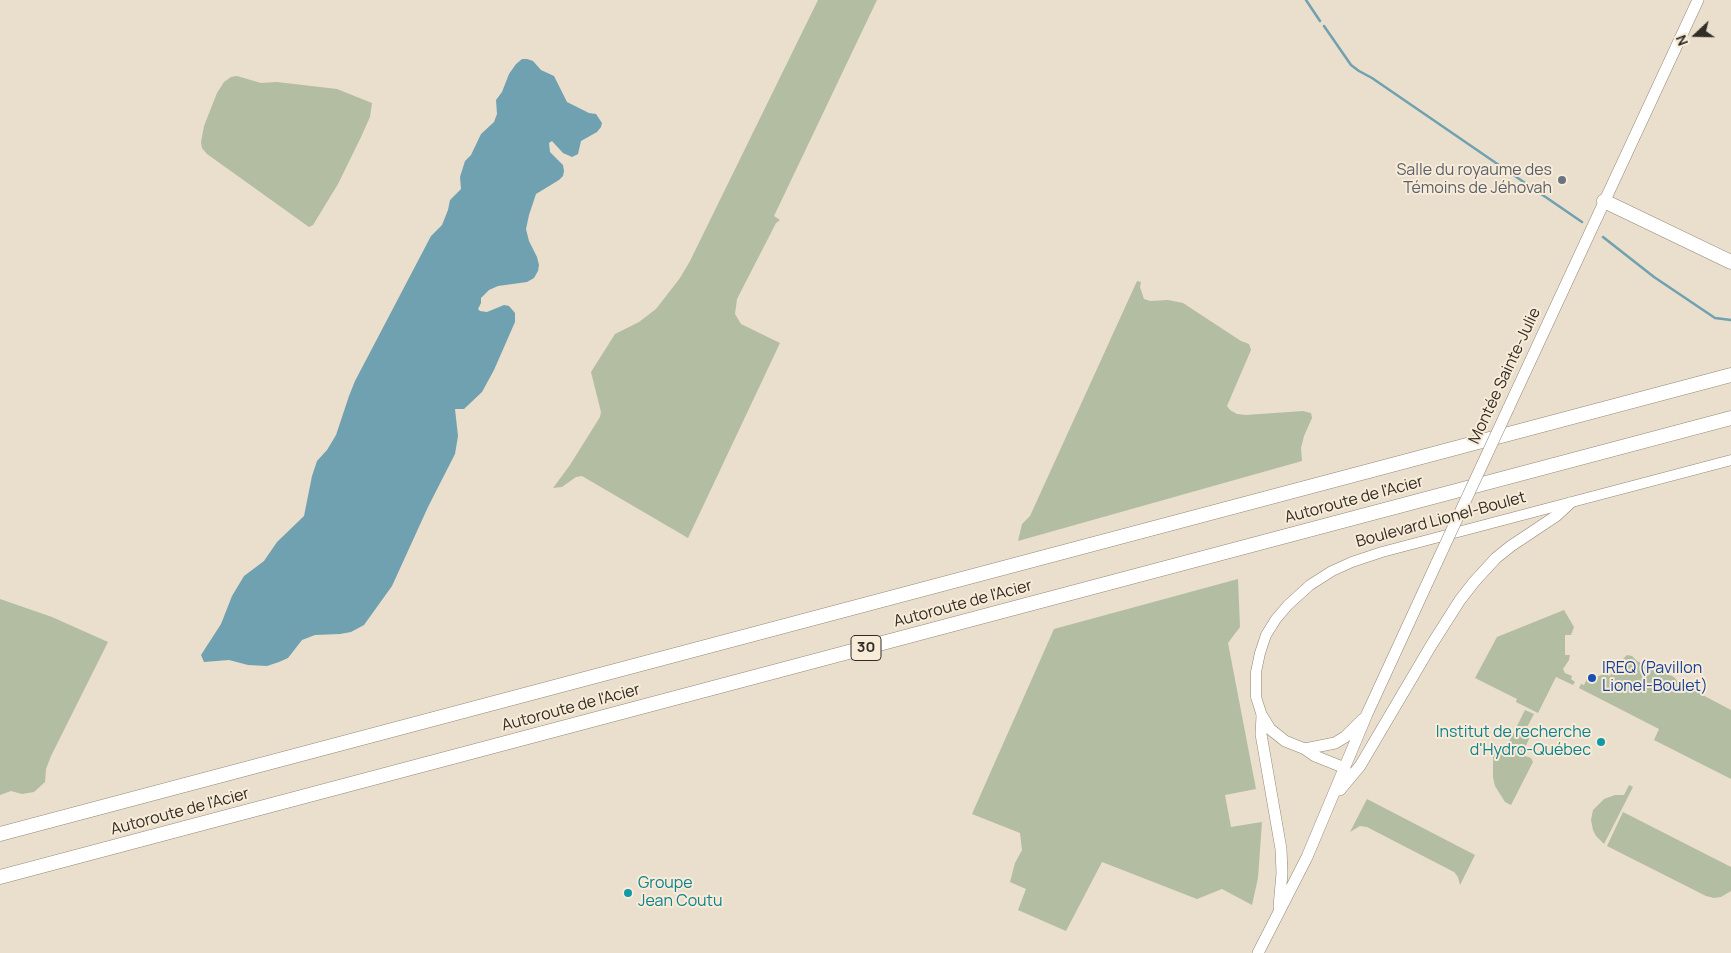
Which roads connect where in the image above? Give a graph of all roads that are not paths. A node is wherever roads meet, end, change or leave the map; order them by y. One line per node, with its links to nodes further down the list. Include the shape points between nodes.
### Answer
1 (1698, 0): 2 (main road, Montée Sainte-Julie)
2 (1604, 201): 3 (highway); 8 (main road, Montée Sainte-Julie, bridge)
3 (1731, 262)
4 (1731, 375): 13 (highway, Autoroute de l'Acier)
5 (1731, 418): 14 (highway, Autoroute de l'Acier / 30)
6 (1731, 460): 7 (street, Boulevard Lionel-Boulet)
7 (1570, 502): 9 (street, Boulevard Lionel-Boulet, via 1368,556 1317,580 1282,612 1263,644 1256,679 1257,702); 12 (main road, via 1556,516 1504,552 1466,591 1360,766)
8 (1367, 714): 10 (main road, via 1339,741); 11 (main road, Montée Sainte-Julie)
9 (1262, 716): 10 (main road, via 1277,735); 15 (main road, via 1261,734 1281,848)
10 (1305, 749): 11 (main road)
11 (1345, 768): 12 (main road)
12 (1333, 799): 15 (main road)
13 (0, 834)
14 (0, 877)
15 (1279, 912): 16 (main road)
16 (1258, 953)

